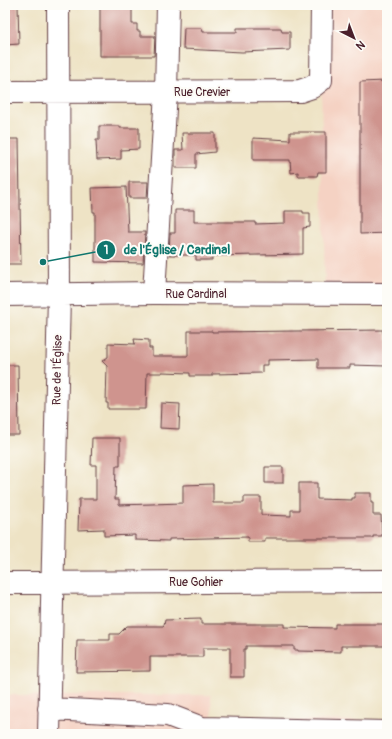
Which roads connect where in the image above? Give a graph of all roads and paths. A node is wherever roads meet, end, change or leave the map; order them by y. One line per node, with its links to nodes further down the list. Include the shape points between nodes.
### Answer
1 (58, 5): 5 (street, Rue de l'Église)
2 (168, 5): 6 (street)
3 (322, 5): 6 (street, Rue Crevier, via 321,80 312,86 300,92)
4 (5, 92): 5 (street, Rue Crevier)
5 (58, 92): 6 (street, Rue Crevier); 8 (street, Rue de l'Église)
6 (166, 92): 7 (street)
7 (154, 293): 8 (street, Rue Cardinal); 9 (street, Rue Cardinal)
8 (59, 294): 10 (street, Rue Cardinal); 12 (street, Rue de l'Église)
9 (387, 294)
10 (5, 295)
11 (387, 581): 12 (street, Rue Gohier)
12 (51, 583): 13 (street, Rue Gohier); 14 (street, Rue de l'Église)
13 (5, 584)
14 (49, 709): 15 (street, via 168,715 202,728); 16 (street, Rue de l'Église)
15 (387, 732)
16 (49, 734)

